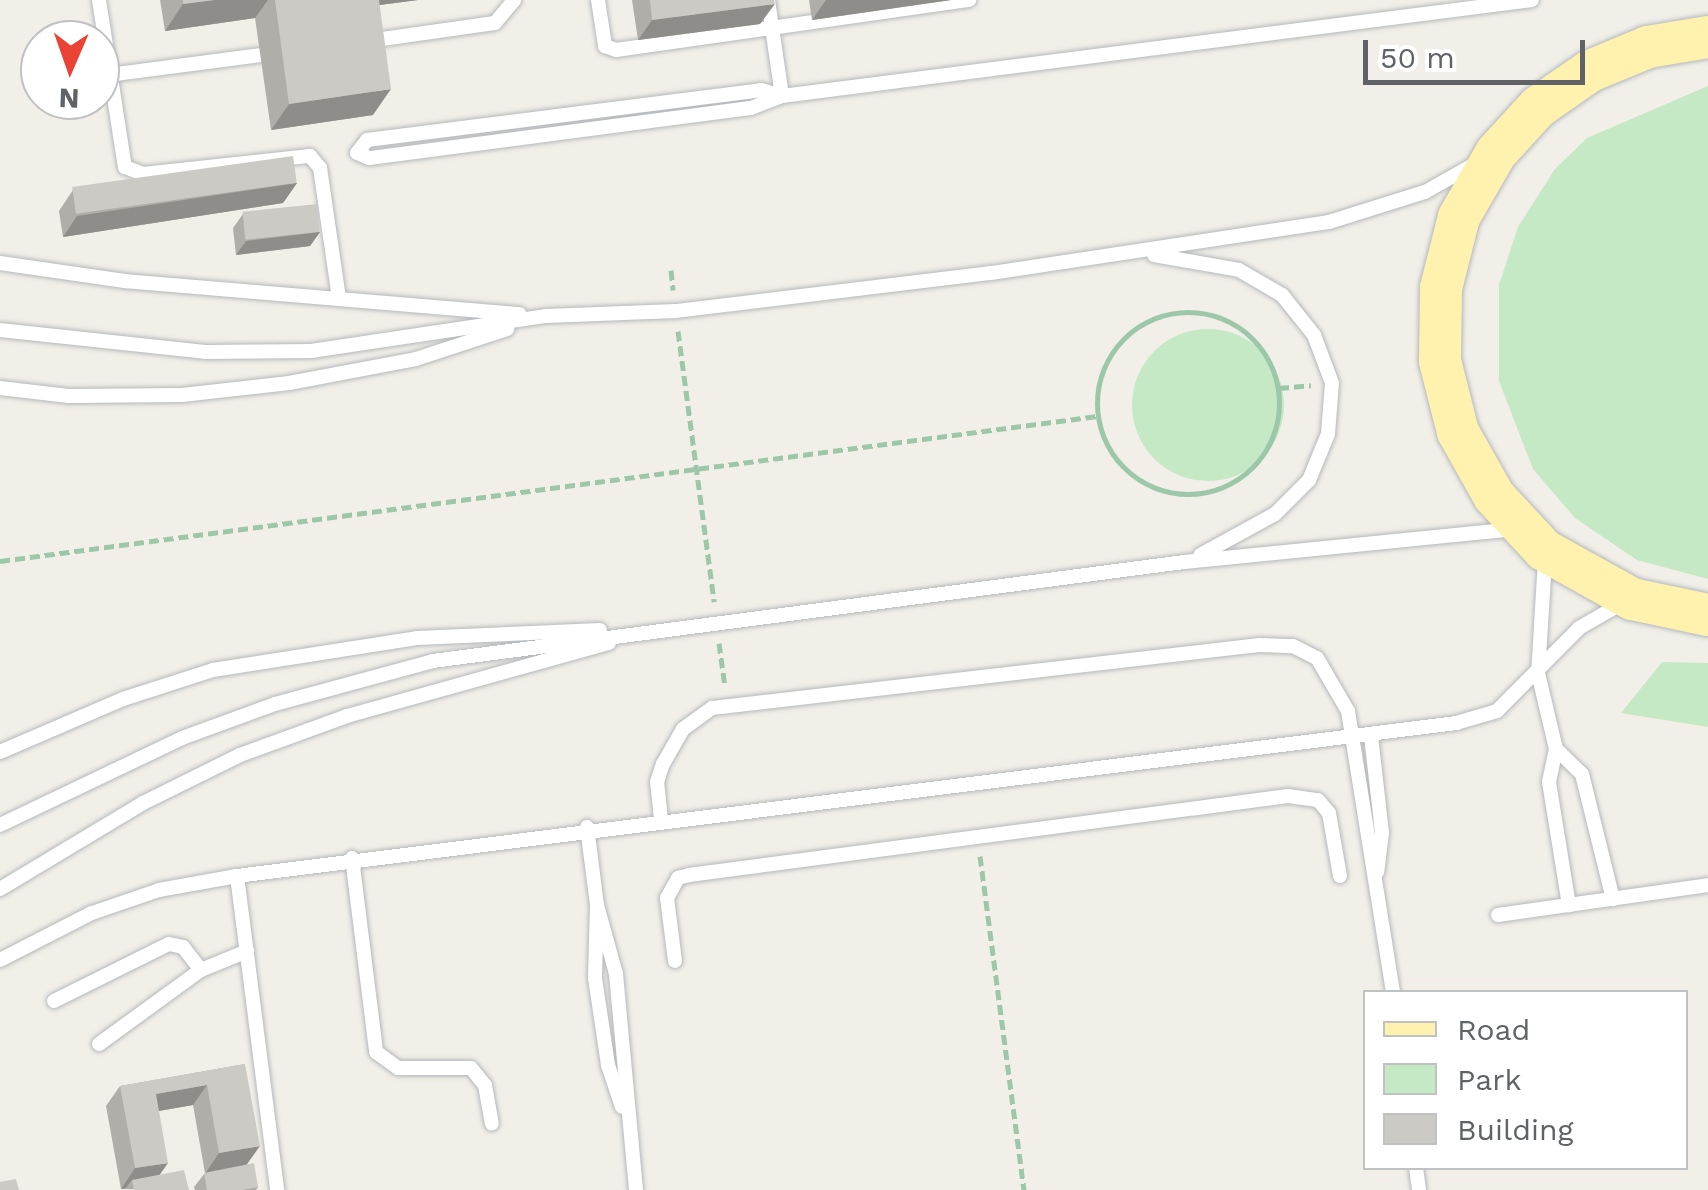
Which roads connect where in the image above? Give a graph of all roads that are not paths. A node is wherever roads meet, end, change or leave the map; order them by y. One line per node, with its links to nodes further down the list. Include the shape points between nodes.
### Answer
1 (514, 0): 8 (lane, via 494,23)
2 (598, 0): 6 (lane, via 610,50)
3 (768, 0): 6 (lane)
4 (968, 0): 6 (lane)
5 (1532, 0): 11 (lane)
6 (772, 29): 11 (lane)
7 (1708, 37): 13 (main road, via 1648,47 1590,71 1538,107)
8 (362, 42)
9 (260, 55): 10 (lane)
10 (120, 74)
11 (782, 96): 11 (lane, via 748,90 367,140 357,153 368,158 731,110)
12 (119, 120): 16 (lane, via 130,172 302,153 316,161)
13 (1496, 153): 14 (lane, via 1425,192 1329,222); 20 (main road, via 1454,234 1441,288 1440,361 1458,432 1494,496)
14 (1138, 253): 17 (lane, via 676,310); 21 (lane, via 1239,270 1282,295 1314,335 1332,383 1328,434 1308,480 1276,514)
15 (0, 263): 16 (lane)
16 (339, 299): 17 (lane)
17 (546, 316): 18 (lane, via 310,351 205,352); 19 (lane, via 416,359 289,383 182,395 70,396)
18 (0, 330)
19 (0, 388)
20 (1534, 539): 21 (lane); 22 (main road); 25 (lane)
21 (1184, 562): 24 (lane)
22 (1632, 599): 23 (main road); 25 (lane, via 1579,628)
23 (1708, 616)
24 (648, 633): 29 (lane, via 493,631 277,657 123,698); 31 (lane, via 433,660 274,704 164,746); 38 (lane, via 432,690 240,755 128,811)
25 (1538, 672): 26 (lane, via 1497,710); 28 (lane)
26 (1371, 736): 27 (lane); 34 (lane, via 1382,832)
27 (1354, 738): 30 (lane); 30 (lane, via 1335,681 1317,658 1293,646 1259,644 728,704 697,716 670,752 657,782); 34 (lane, via 1364,836)
28 (1556, 748): 39 (lane, via 1582,774); 41 (lane, via 1549,782)
29 (0, 752)
30 (661, 819): 32 (lane)
31 (0, 825)
32 (587, 828): 33 (lane); 40 (lane)
33 (352, 858): 35 (lane); 51 (lane, via 376,1052 398,1068 471,1068 485,1086)
34 (1378, 872): 47 (lane)
35 (236, 876): 43 (lane); 44 (lane, via 159,890 92,913)
36 (1340, 876): 45 (lane, via 1328,812 1304,794 678,878 667,898)
37 (1708, 886): 39 (lane)
38 (0, 889)
39 (1612, 899): 41 (lane)
40 (597, 905): 50 (lane, via 616,974); 50 (lane, via 595,978 608,1065)
41 (1569, 905): 42 (lane)
42 (1498, 916)
43 (247, 950): 46 (lane); 52 (lane)
44 (0, 960)
45 (675, 960)
46 (201, 970): 48 (lane, via 183,947 169,944); 49 (lane)
47 (1393, 990)
48 (54, 1001)
49 (99, 1044)
50 (624, 1112): 53 (lane)
51 (492, 1122)
52 (277, 1190)
53 (636, 1190)

